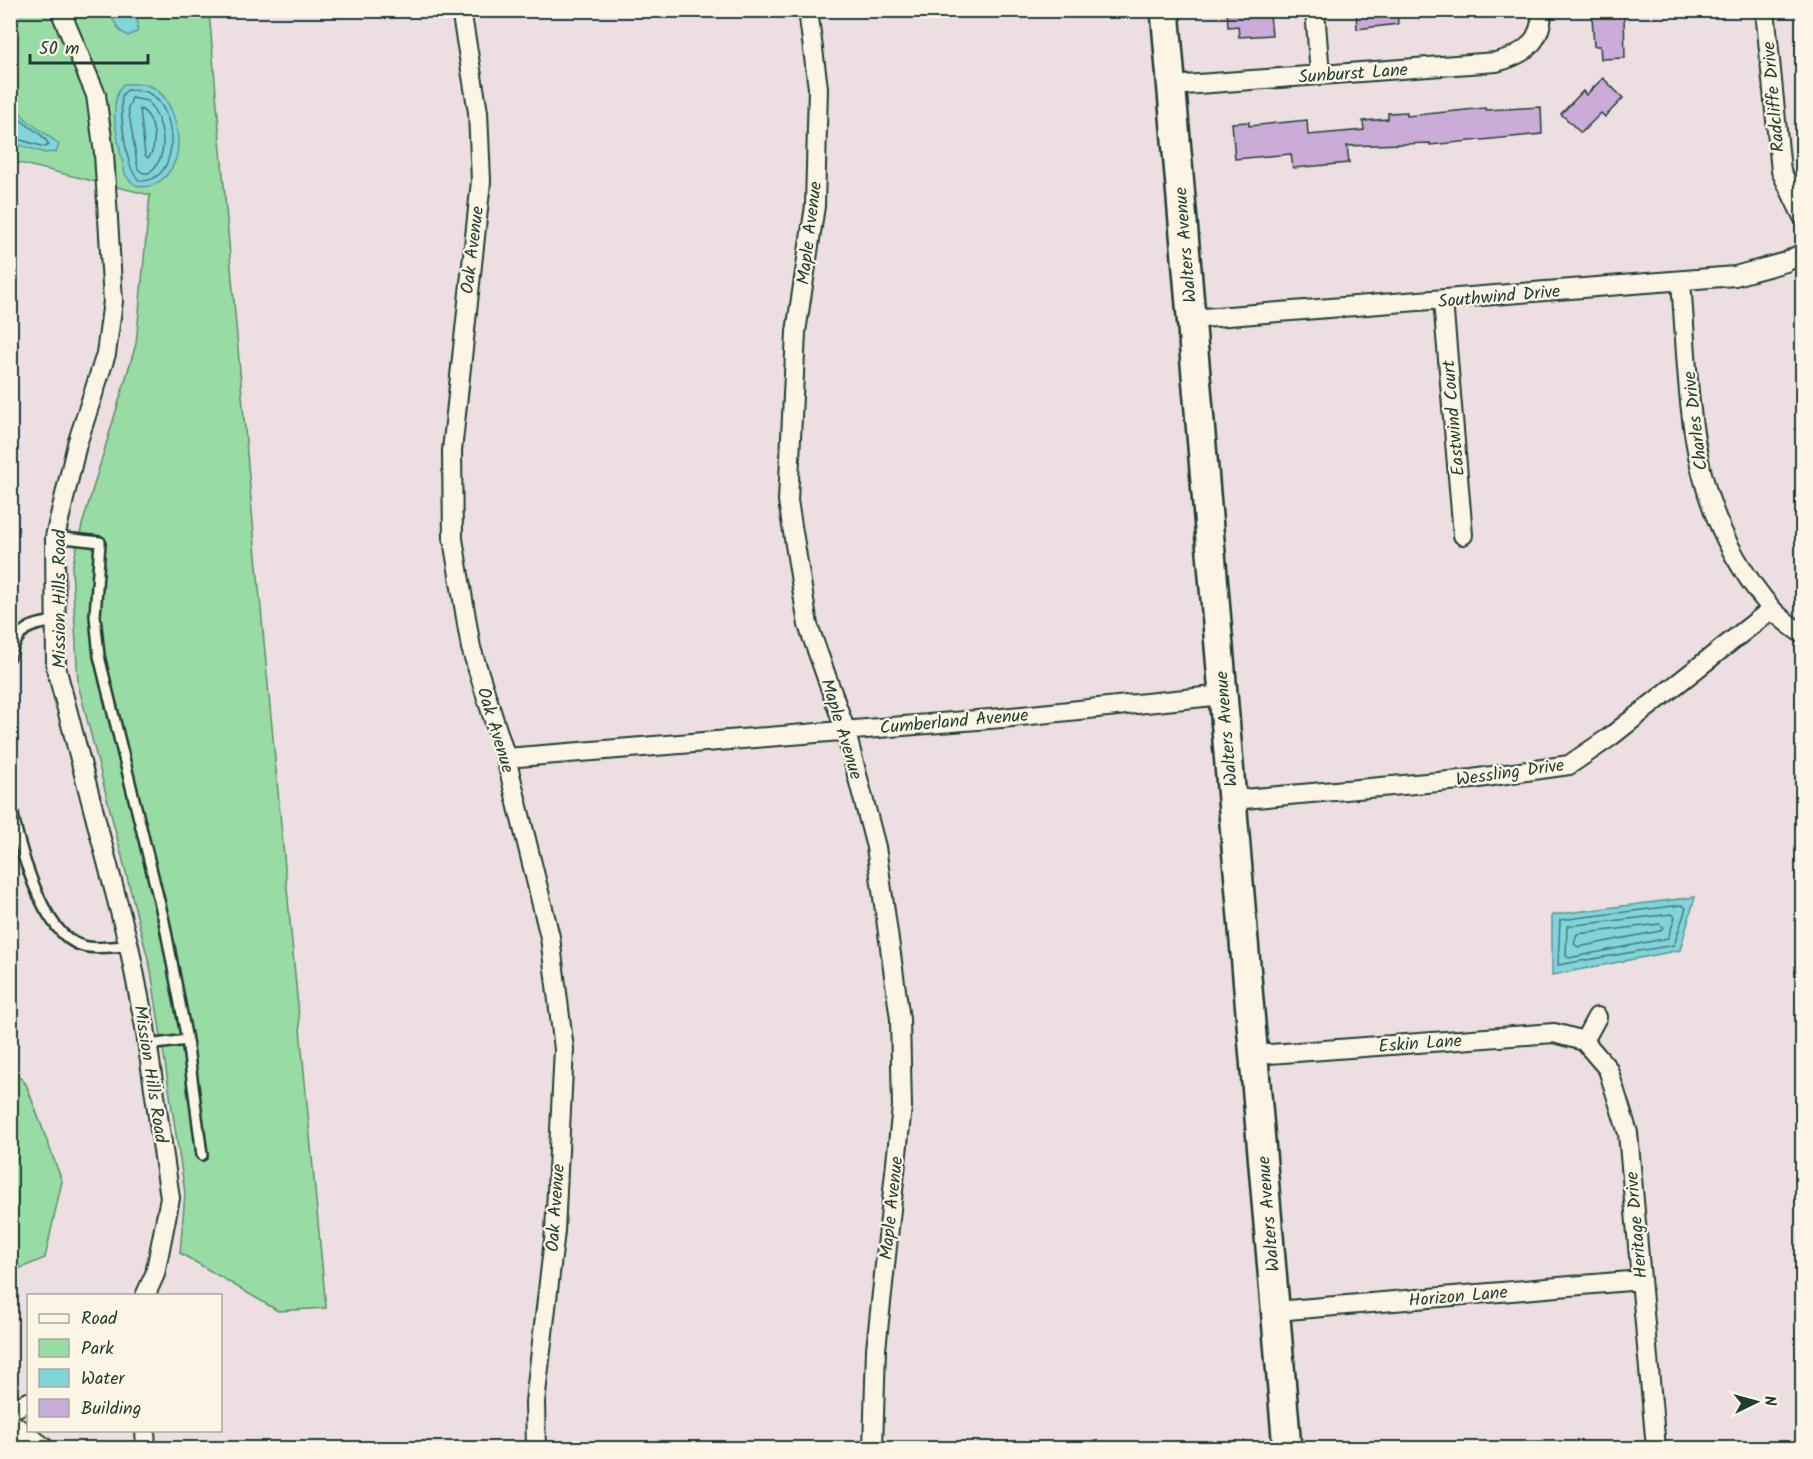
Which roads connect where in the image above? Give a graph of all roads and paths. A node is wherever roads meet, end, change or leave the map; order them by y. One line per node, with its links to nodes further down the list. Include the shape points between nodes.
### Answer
1 (60, 10): 16 (street, Mission Hills Road, via 96,95 104,153 113,301 106,354 77,444)
2 (461, 10): 23 (street, Oak Avenue, via 478,112 481,181 452,451 453,539 471,648)
3 (808, 10): 22 (street, Maple Avenue, via 818,88 815,206 796,332 788,501 808,625)
4 (1165, 10): 9 (main road, Walters Avenue)
5 (1315, 10): 8 (street)
6 (1542, 10): 8 (street, Sunburst Lane, via 1539,31 1531,46 1516,57 1496,62)
7 (1765, 10): 10 (street, Radcliffe Drive, via 1780,171)
8 (1320, 75): 9 (street, Sunburst Lane)
9 (1171, 86): 14 (main road, Walters Avenue)
10 (1803, 215)
11 (1803, 253): 12 (street, Southwind Drive, via 1760,271)
12 (1681, 282): 13 (street, Southwind Drive); 17 (street, Charles Drive, via 1695,449 1702,481 1730,549)
13 (1443, 301): 14 (street, Southwind Drive); 15 (street, Eastwind Court)
14 (1191, 319): 21 (main road, Walters Avenue)
15 (1463, 535)
16 (55, 537): 18 (street, Mission Hills Road); 28 (lane, via 100,542 95,616 99,656 164,921)
17 (1772, 609): 19 (street, Charles Drive); 25 (street, Wessling Drive, via 1569,765 1472,779)
18 (56, 621): 20 (lane, via 33,624 16,637); 26 (street, Mission Hills Road, via 57,667)
19 (1803, 634)
20 (10, 656)
21 (1223, 695): 22 (street, Cumberland Avenue, via 1002,718); 25 (main road, Walters Avenue)
22 (845, 729): 23 (street, Cumberland Avenue); 43 (street, Maple Avenue, via 876,847 900,1019 902,1107 876,1349)
23 (506, 758): 42 (street, Oak Avenue, via 550,937 564,1049 555,1231 535,1402)
24 (10, 798): 26 (lane, via 16,836 32,881 56,927 82,946)
25 (1232, 800): 31 (main road, Walters Avenue)
26 (129, 946): 30 (street, Mission Hills Road)
27 (1597, 1017): 29 (street)
28 (187, 1040): 30 (lane); 32 (lane)
29 (1584, 1041): 31 (street, Eskin Lane, via 1554,1033); 33 (street, Heritage Drive, via 1608,1069 1628,1133)
30 (148, 1045): 34 (street, Mission Hills Road, via 170,1198 155,1274)
31 (1255, 1055): 35 (main road, Walters Avenue)
32 (202, 1155)
33 (1641, 1280): 35 (street, Horizon Lane); 45 (street, Heritage Drive)
34 (146, 1294)
35 (1276, 1311): 44 (main road, Walters Avenue)
36 (27, 1402): 37 (street)
37 (10, 1410)
38 (10, 1422): 40 (street)
39 (145, 1432): 41 (street)
40 (45, 1449)
41 (146, 1449)
42 (536, 1449)
43 (873, 1449)
44 (1287, 1449)
45 (1656, 1449)

